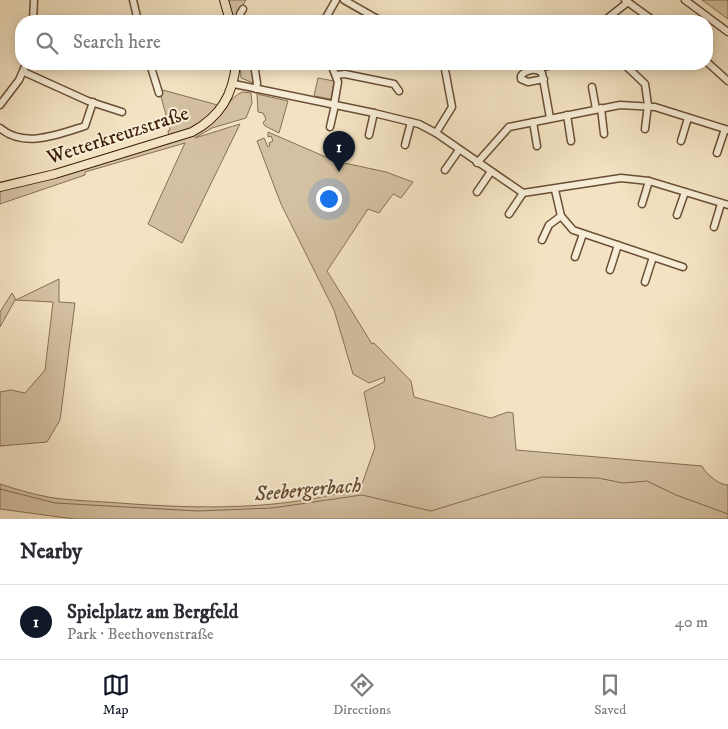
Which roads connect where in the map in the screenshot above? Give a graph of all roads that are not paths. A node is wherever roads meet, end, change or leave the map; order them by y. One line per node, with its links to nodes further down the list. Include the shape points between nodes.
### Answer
1 (34, 0): 9 (street)
2 (133, 0): 10 (street)
3 (224, 0): 11 (main road)
4 (336, 0): 13 (street)
5 (344, 0): 14 (street)
6 (685, 0): 17 (street)
7 (627, 1): 15 (street); 16 (street)
8 (243, 9): 12 (street)
9 (33, 15)
10 (137, 15)
11 (228, 15)
12 (240, 15)
13 (327, 15)
14 (370, 15)
15 (611, 15)
16 (646, 15)
17 (705, 15)
18 (713, 21): 19 (street)
19 (728, 32)
20 (713, 67): 31 (street)
21 (152, 70): 36 (street)
22 (235, 70): 32 (main road, Wetterkreuzstraße)
23 (255, 70): 34 (street)
24 (334, 70): 29 (street)
25 (445, 70): 53 (street, via 452,107)
26 (540, 70): 30 (street); 30 (street, via 526,71 521,79 528,82)
27 (630, 70): 40 (street, via 645,84)
28 (24, 72): 37 (street); 38 (street)
29 (336, 75): 35 (street, via 394,84); 39 (street, via 338,89)
30 (544, 79): 45 (street)
31 (728, 81)
32 (234, 84): 34 (street); 66 (main road, Wetterkreuzstraße, via 216,115 192,132 55,174)
33 (592, 87): 41 (street)
34 (256, 89): 39 (street)
35 (398, 91)
36 (159, 93)
37 (93, 102): 42 (street); 50 (street, via 85,126 36,140 10,134)
38 (0, 104)
39 (334, 105): 43 (street); 49 (street)
40 (648, 105): 41 (street); 46 (street); 51 (street)
41 (599, 109): 44 (street); 54 (street)
42 (122, 112)
43 (374, 112): 47 (street); 55 (street)
44 (567, 116): 45 (street); 56 (street)
45 (550, 118): 48 (street)
46 (688, 118): 52 (street); 57 (street)
47 (411, 122): 53 (street); 58 (street)
48 (533, 122): 59 (street); 62 (street, via 517,124 504,131)
49 (330, 127)
50 (0, 128)
51 (645, 129)
52 (727, 130): 61 (street)
53 (436, 133): 60 (street)
54 (604, 134)
55 (368, 135)
56 (571, 141)
57 (681, 141)
58 (404, 145)
59 (537, 146)
60 (460, 150): 62 (street); 63 (street)
61 (717, 153)
62 (477, 163): 64 (street)
63 (445, 170)
64 (490, 173): 68 (street); 70 (street)
65 (649, 181): 67 (street, via 622,178); 69 (street); 71 (street)
66 (0, 187)
67 (555, 190): 70 (street); 76 (street)
68 (477, 192)
69 (685, 192): 72 (street); 75 (street)
70 (523, 194): 74 (street)
71 (642, 204)
72 (721, 204): 73 (street); 77 (street)
73 (728, 205)
74 (509, 214)
75 (677, 215)
76 (561, 216): 78 (street, via 567,226); 79 (street, via 549,225)
77 (714, 227)
78 (583, 234): 80 (street); 81 (street)
79 (542, 240)
80 (618, 245): 82 (street); 84 (street)
81 (575, 257)
82 (653, 257): 83 (street); 85 (street)
83 (683, 267)
84 (610, 270)
85 (645, 282)

